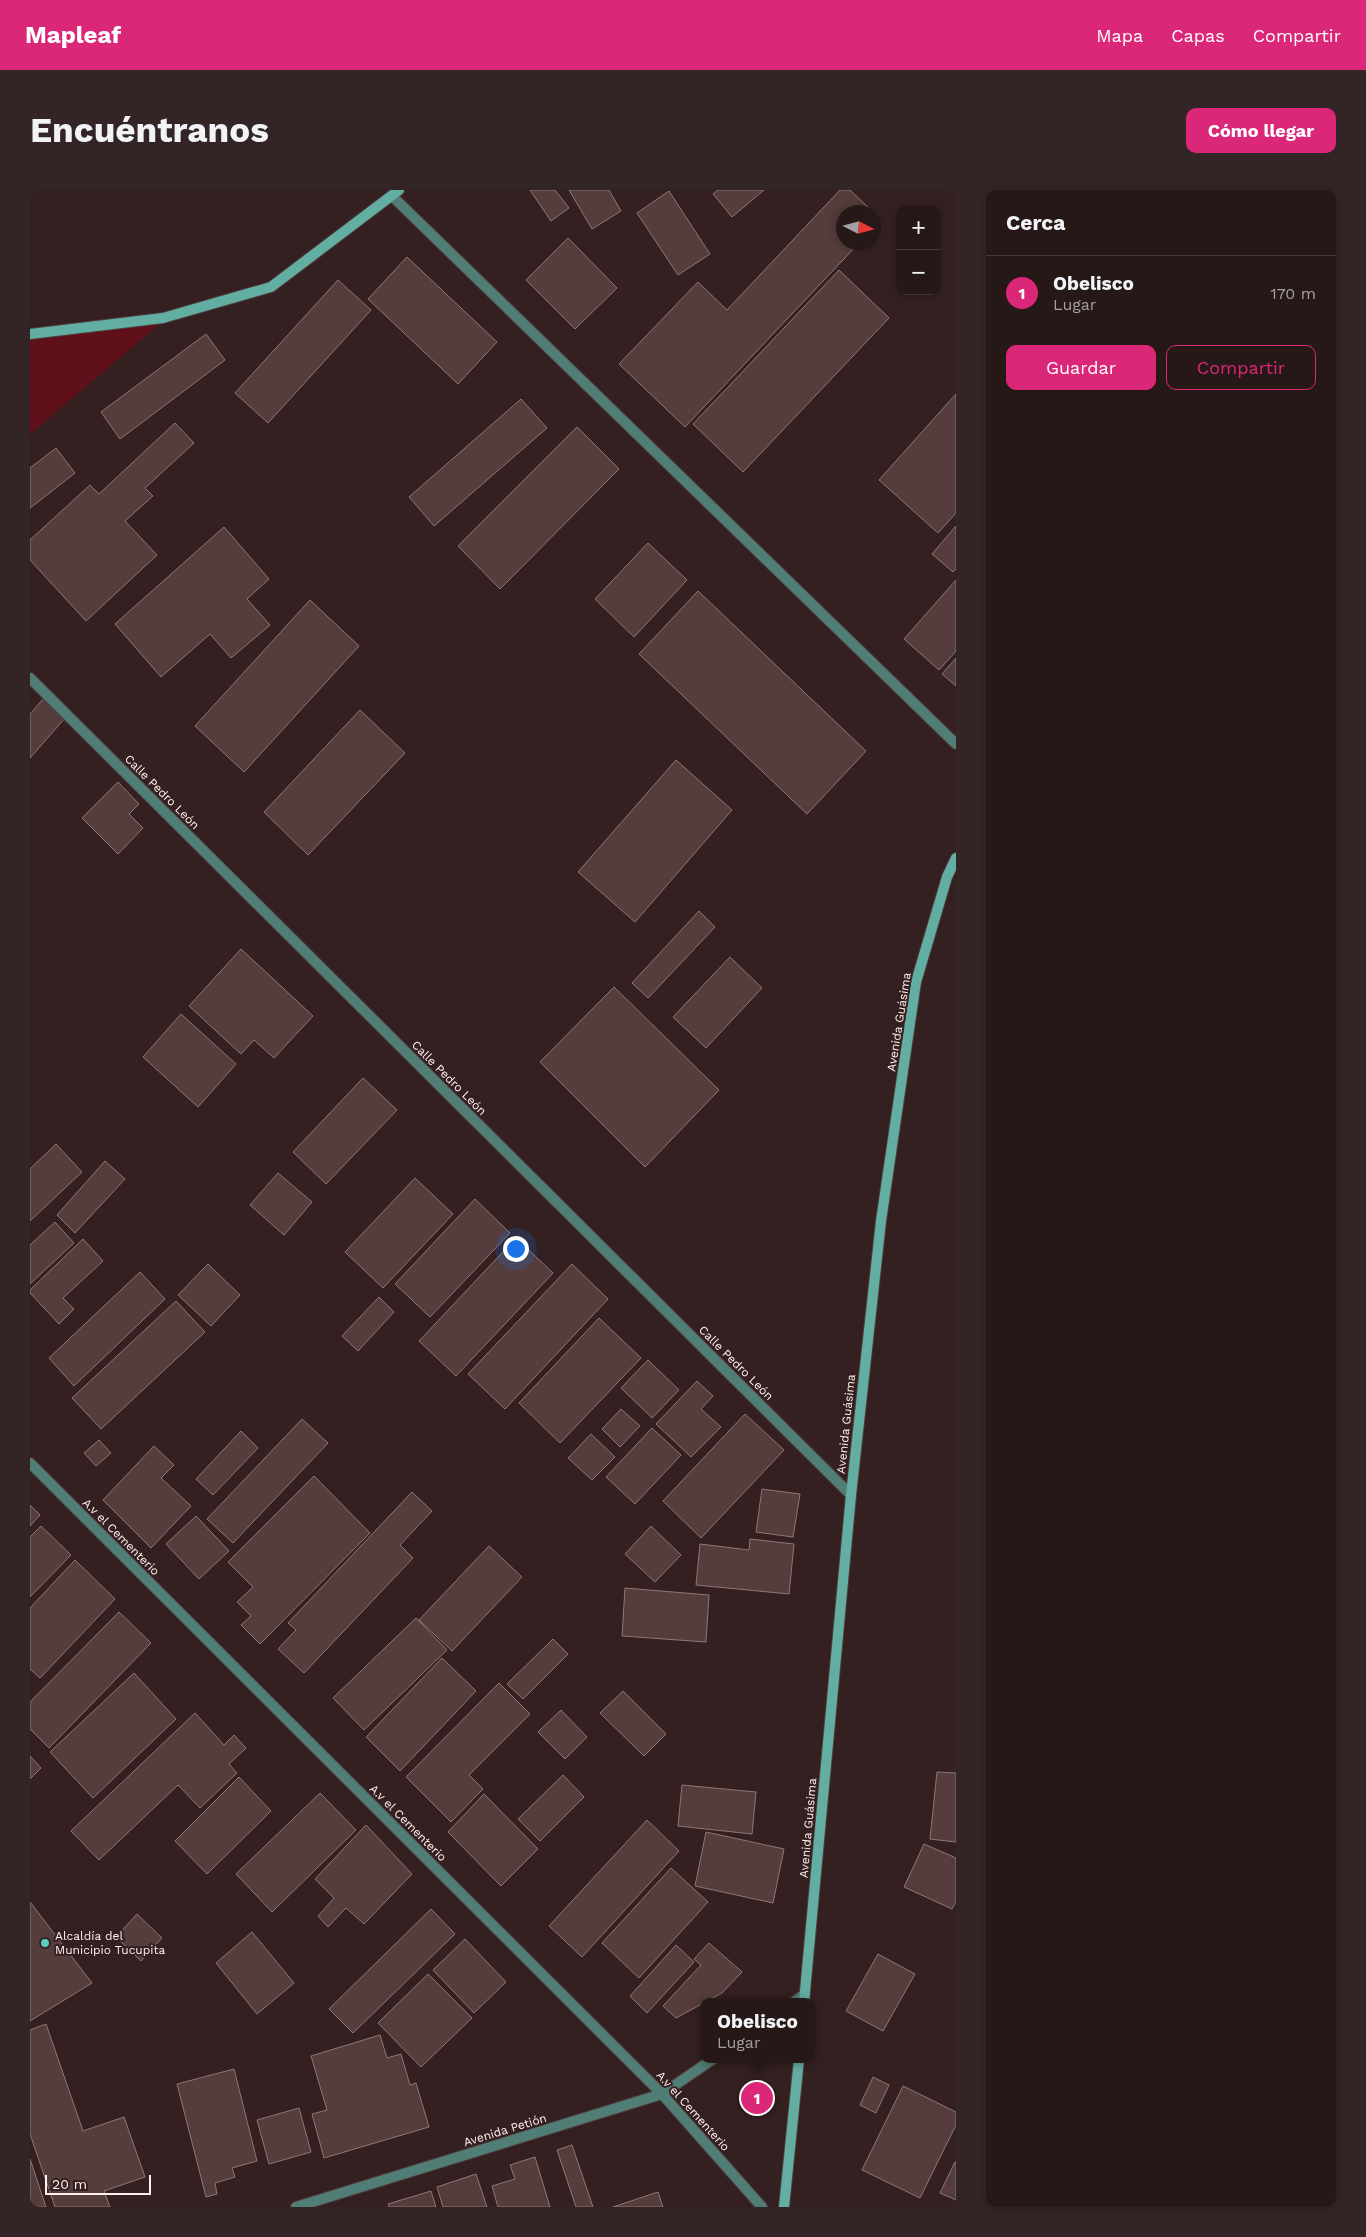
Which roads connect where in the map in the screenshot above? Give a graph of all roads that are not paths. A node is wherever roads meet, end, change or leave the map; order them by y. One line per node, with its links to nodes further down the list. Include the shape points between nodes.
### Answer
1 (396, 193): 2 (main road, via 271,287 163,318); 4 (street)
2 (30, 334)
3 (30, 678): 7 (street, Calle Pedro León)
4 (956, 744)
5 (956, 858): 7 (main road, Avenida Guásima, via 947,876 916,982 882,1221)
6 (30, 1463): 11 (street, A.v el Cementerio)
7 (851, 1495): 8 (main road, Avenida Guásima)
8 (804, 1998)
9 (707, 2063): 11 (street, Avenida Petión)
10 (798, 2063): 14 (main road)
11 (662, 2094): 12 (street, Avenida Petión); 13 (street, A.v el Cementerio)
12 (296, 2207)
13 (762, 2207)
14 (784, 2207)

